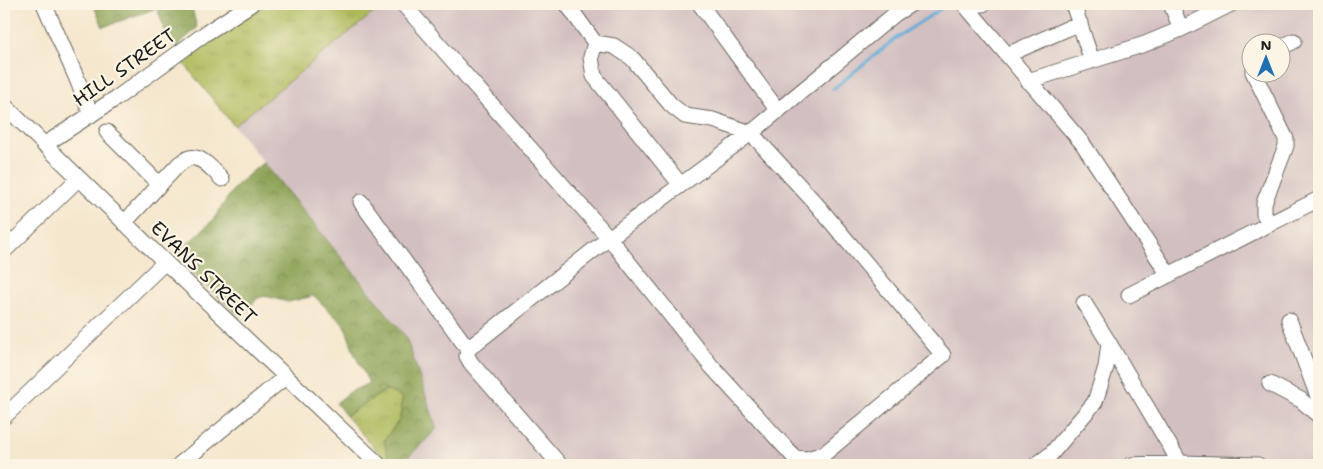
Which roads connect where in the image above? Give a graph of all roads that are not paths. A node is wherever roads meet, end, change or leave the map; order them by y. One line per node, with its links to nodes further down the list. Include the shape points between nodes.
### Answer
1 (44, 4): 21 (street)
2 (251, 4): 21 (street, HILL STREET)
3 (567, 4): 14 (street)
4 (700, 4): 20 (street)
5 (911, 4): 20 (street)
6 (964, 4): 7 (street); 15 (street)
7 (983, 4)
8 (1071, 4): 12 (street)
9 (1171, 4): 13 (street)
10 (1231, 4): 13 (street)
11 (404, 5): 33 (street)
12 (1080, 23): 15 (street); 16 (street)
13 (1181, 29): 16 (street)
14 (595, 43): 23 (street, via 614,46 632,58 671,105 686,116 713,120); 27 (street, via 591,56 594,76)
15 (1007, 55): 17 (street)
16 (1092, 60): 17 (street)
17 (1028, 81): 36 (street, via 1083,144)
18 (1258, 82): 32 (street, via 1286,139 1264,203 1264,214)
19 (4, 106): 24 (street, EVANS STREET)
20 (778, 111): 23 (street)
21 (91, 115): 24 (street, HILL STREET)
22 (107, 132): 28 (street)
23 (751, 133): 27 (street); 33 (street, via 817,205 943,355 824,454 807,459 795,458 712,366)
24 (44, 145): 25 (street, EVANS STREET)
25 (78, 179): 31 (street, EVANS STREET); 34 (street)
26 (222, 179): 28 (street, via 198,158 188,158)
27 (680, 184): 33 (street)
28 (160, 185): 31 (street)
29 (1319, 199): 32 (street)
30 (361, 202): 41 (street)
31 (124, 223): 35 (street, EVANS STREET)
32 (1270, 224): 36 (street)
33 (609, 238): 41 (street)
34 (4, 251)
35 (165, 262): 42 (street, EVANS STREET); 46 (street)
36 (1169, 275): 37 (street)
37 (1129, 295)
38 (1084, 303): 40 (street)
39 (1289, 320): 44 (street)
40 (1109, 343): 47 (street); 51 (street, via 1095,402 1051,454)
41 (468, 349): 50 (street, via 471,363)
42 (285, 378): 48 (street); 49 (street, EVANS STREET)
43 (1270, 384): 45 (street, via 1301,400)
44 (1319, 399)
45 (1319, 416)
46 (4, 417)
47 (1180, 463): 52 (street); 53 (street)
48 (179, 465)
49 (379, 465)
50 (560, 465)
51 (1036, 465)
52 (1131, 465)
53 (1258, 465)

